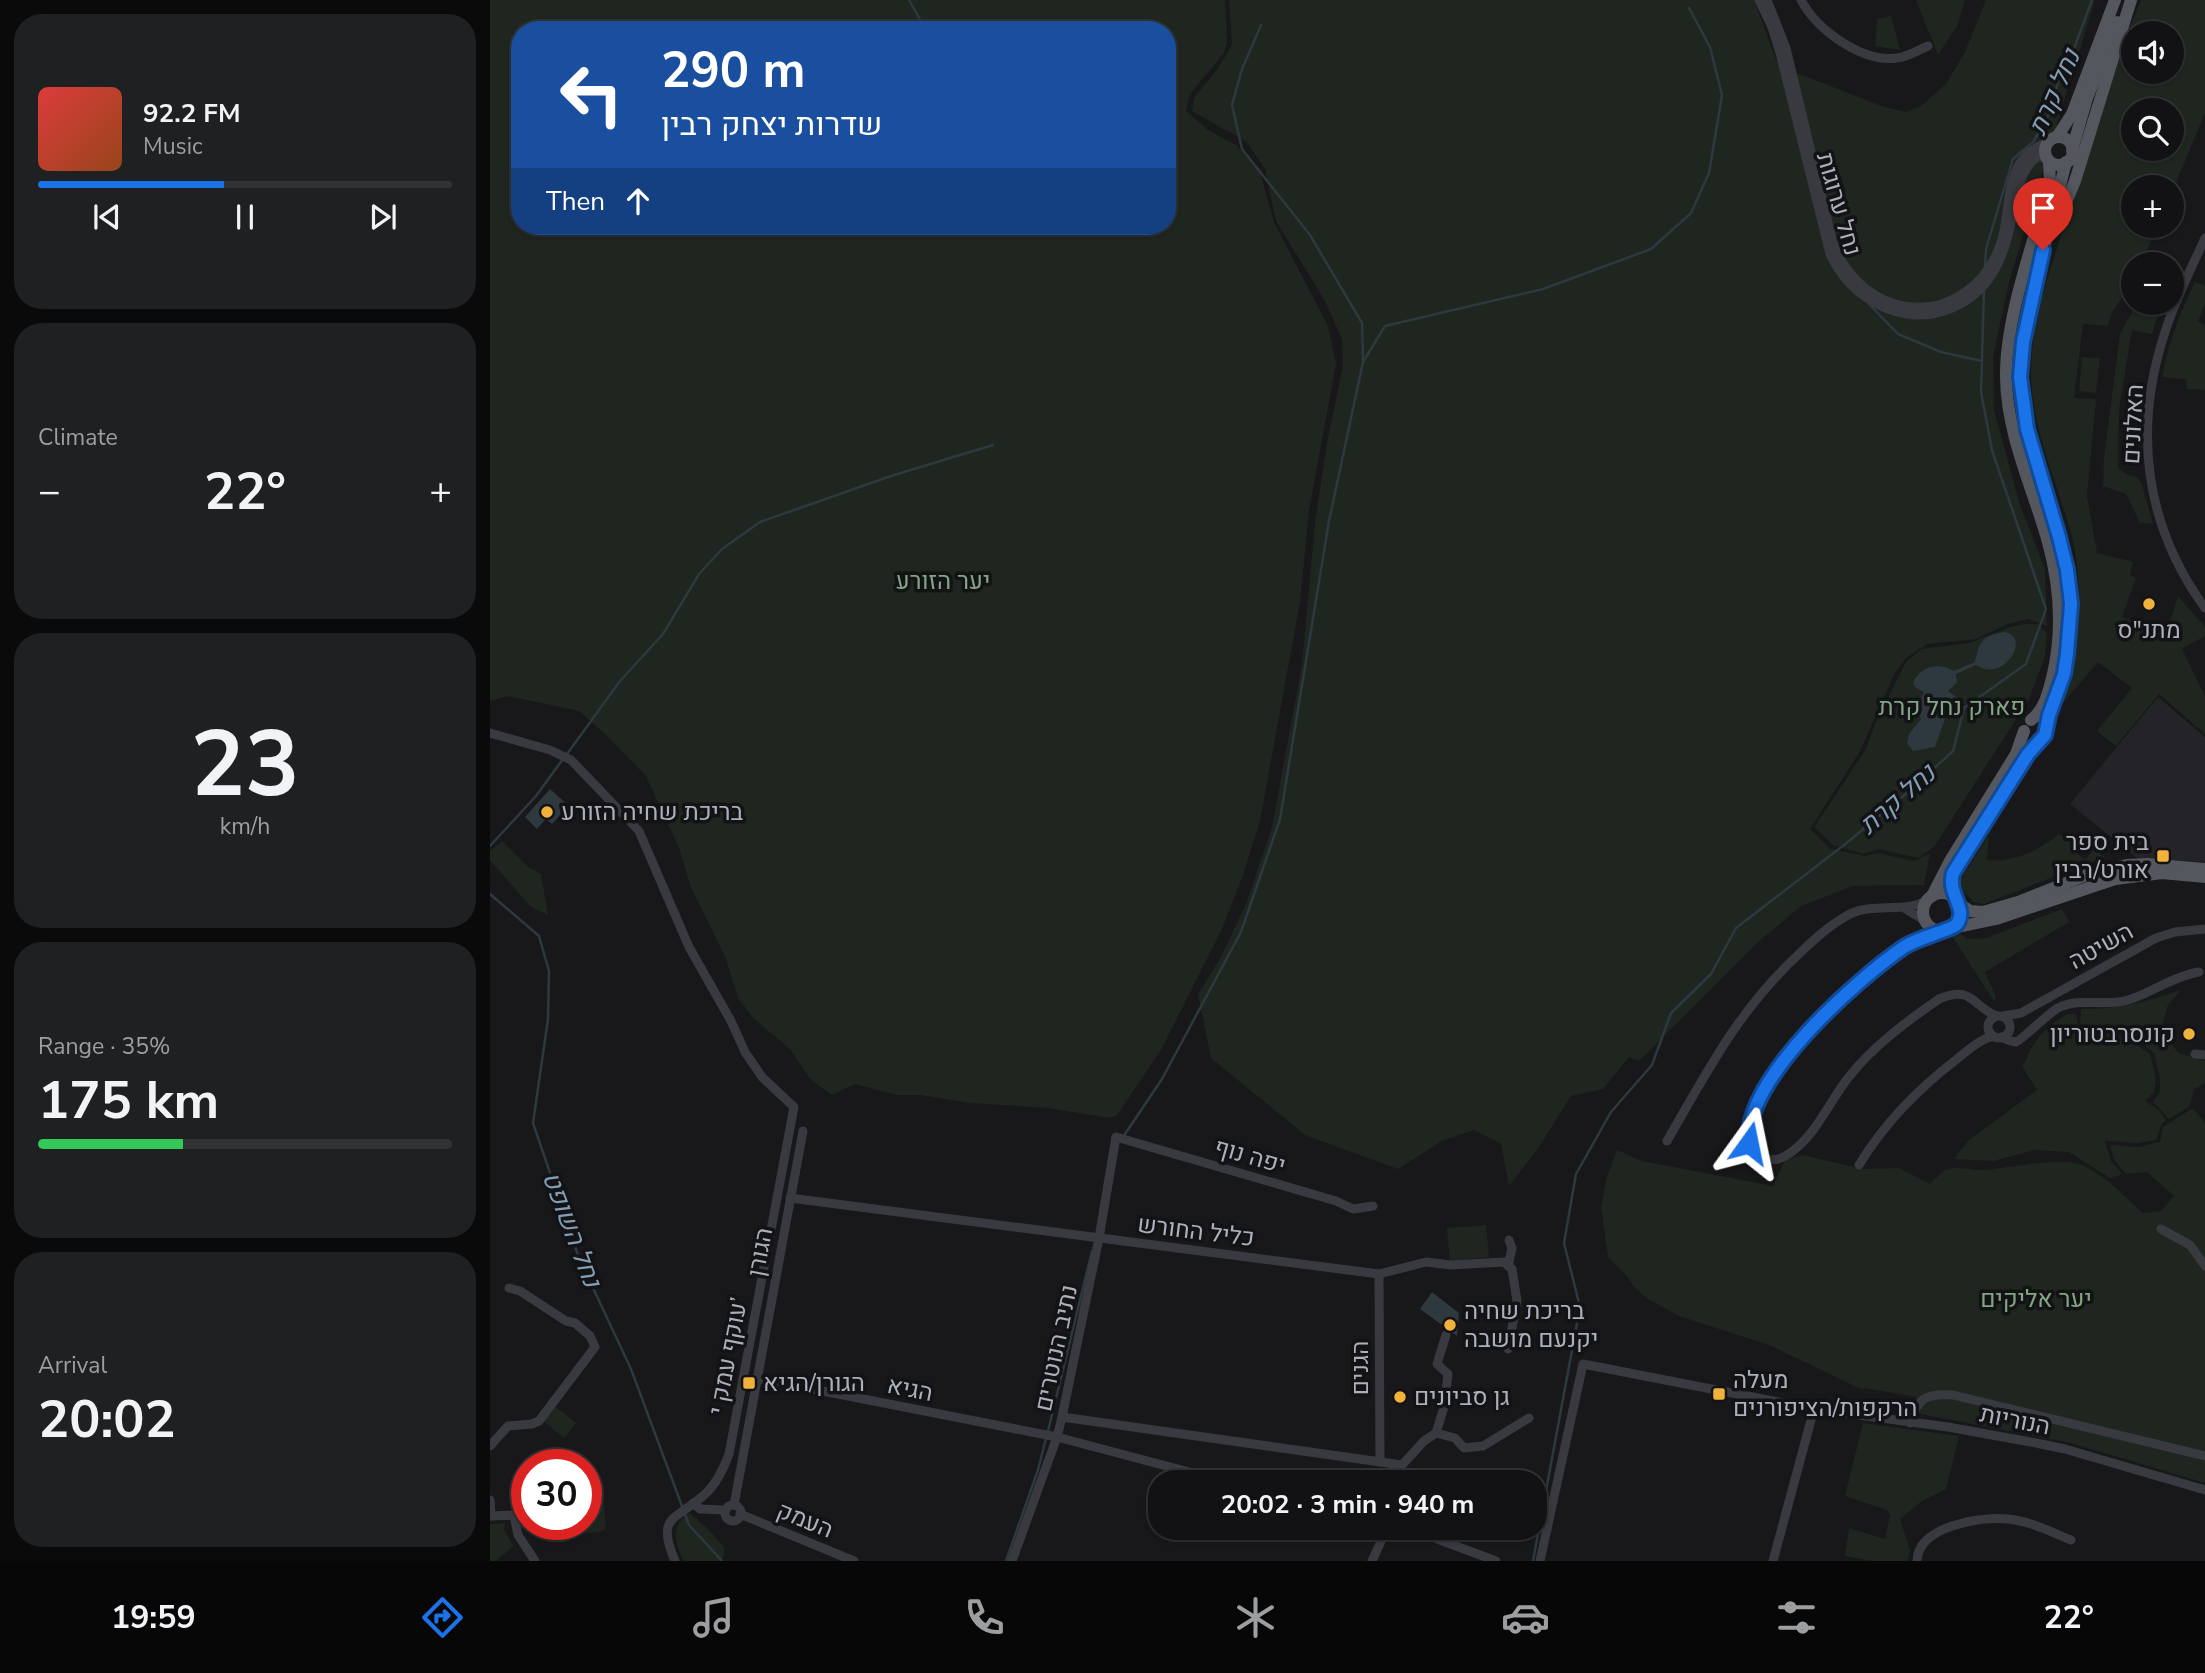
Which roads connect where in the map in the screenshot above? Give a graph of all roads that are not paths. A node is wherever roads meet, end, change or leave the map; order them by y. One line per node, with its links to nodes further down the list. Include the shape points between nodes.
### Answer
1 (1759, 0): 9 (street, נחל ערוגות, via 1780,53 1830,254 1846,280 1870,300 1899,313 1930,315 1974,295 2004,254 2026,166 2040,156)
2 (1767, 0): 7 (street, נחל ערוגות, via 1786,48 1833,243 1853,278 1881,299 1931,307 1971,289 1999,248 2020,162 2031,150)
3 (1801, 0): 6 (street, via 1827,32 1869,54 1897,58)
4 (2115, 0): 7 (main road, via 2072,114)
5 (2128, 0): 8 (main road, via 2087,98); 11 (main road, via 2071,191)
6 (1928, 46)
7 (2053, 139): 8 (main road, via 2069,142); 9 (main road, via 2045,148)
8 (2069, 156): 9 (main road, via 2058,164); 11 (main road)
9 (2048, 160): 13 (main road, via 2050,183 2012,321 2006,378 2013,432 2048,542 2058,598 2053,673 2041,709)
10 (2205, 239): 12 (street, האלונים, via 2158,354 2147,460 2163,529)
11 (2036, 279): 14 (main road, via 2023,342 2021,392 2027,429 2064,553 2071,604 2064,674)
12 (2205, 608)
13 (2028, 726): 14 (main road, via 2039,719); 16 (main road, via 2028,738); 19 (main road)
14 (2046, 727): 16 (main road)
15 (490, 733): 62 (street, עוקף עמק י’, via 571,760 639,831 689,947 745,1052 762,1077 794,1107 729,1454 711,1488)
16 (2039, 741): 20 (main road, via 1957,867 1951,887)
17 (2205, 869): 20 (main road, via 2127,865 2094,872 1983,912 1970,911)
18 (2205, 877): 23 (main road, via 2162,873 2115,879 1996,919)
19 (1930, 898): 20 (main road, via 1944,893); 21 (street); 22 (main road, via 1922,911)
20 (1957, 901): 23 (main road, via 1960,917)
21 (1903, 907): 22 (street); 34 (street, via 1878,906 1852,913 1782,969 1731,1032)
22 (1925, 921): 25 (main road); 26 (street)
23 (1953, 928): 25 (main road)
24 (2205, 929): 28 (street, השיטה, via 2156,938)
25 (1938, 931): 26 (street)
26 (1913, 941): 29 (street, via 1852,988 1780,1067 1763,1093 1748,1133 1756,1154 1771,1161 1793,1151 1871,1053 1939,999 1960,993 1974,998)
27 (2199, 972): 31 (street, השיטה, via 2117,1002 2062,1006)
28 (2021, 1013): 29 (street, השיטה); 30 (street, השיטה)
29 (1994, 1028): 30 (street, השיטה, via 2007,1034); 30 (street, via 2008,1020); 31 (street, via 2017,1042); 35 (street, השיטה, via 1909,1099)
30 (2010, 1028): 31 (street, via 2017,1037)
31 (2028, 1033)
32 (803, 1130): 36 (street, הגורן)
33 (1116, 1137): 37 (street, יפה נוף, via 1353,1209); 39 (street, נתיב הנוטרים)
34 (1667, 1141)
35 (1859, 1165)
36 (790, 1198): 39 (street, כליל החורש); 47 (street, הגורן)
37 (1373, 1206)
38 (2161, 1229): 42 (street, via 2190,1245)
39 (1099, 1238): 43 (street, כליל החורש); 49 (street, נתיב הנוטרים)
40 (1510, 1240): 41 (street)
41 (1508, 1266): 43 (street, כליל החורש, via 1504,1262 1426,1262); 46 (street, via 1517,1301)
42 (2205, 1266)
43 (1379, 1273): 56 (street, הגנים)
44 (509, 1288): 54 (street, via 575,1323 595,1347 539,1421 508,1426)
45 (1446, 1335): 52 (street, via 1437,1364 1448,1374 1447,1388)
46 (1508, 1349)
47 (756, 1378): 53 (street, הגיא); 63 (street, הגורן)
48 (1814, 1409): 51 (street, הנוריות); 75 (street, הנוריות, via 1583,1364); 76 (street)
49 (1062, 1416): 53 (street, נתיב הנוטרים); 56 (street)
50 (1529, 1418): 52 (street, via 1483,1446 1464,1448 1455,1438)
51 (1910, 1423): 55 (street, via 1926,1396 1953,1395); 60 (street, הנוריות, via 2065,1449)
52 (1436, 1433): 57 (street)
53 (1057, 1437): 58 (street, הגיא); 72 (street, נתיב הנוטרים)
54 (490, 1446)
55 (2205, 1457)
56 (1380, 1462): 57 (street)
57 (1402, 1465): 59 (street)
58 (1182, 1470)
59 (1401, 1470)
60 (2205, 1490)
61 (490, 1500): 65 (street)
62 (693, 1503): 63 (street, via 700,1509); 70 (street, עוקף עמק י’, via 674,1516 667,1529 667,1544)
63 (729, 1508): 64 (street, העמק, via 738,1507); 64 (street, העמק, via 726,1517 730,1520 737,1520)
64 (740, 1514): 71 (street, העמק)
65 (490, 1516): 69 (street, via 514,1515 517,1535)
66 (1382, 1540): 73 (street)
67 (1440, 1540): 74 (street)
68 (2071, 1540): 77 (street, via 2024,1522 1983,1519 1927,1538 1917,1552)
69 (535, 1561)
70 (675, 1561)
71 (855, 1561)
72 (1012, 1561)
73 (1372, 1561)
74 (1496, 1561)
75 (1539, 1561)
76 (1773, 1561)
77 (1917, 1561)

